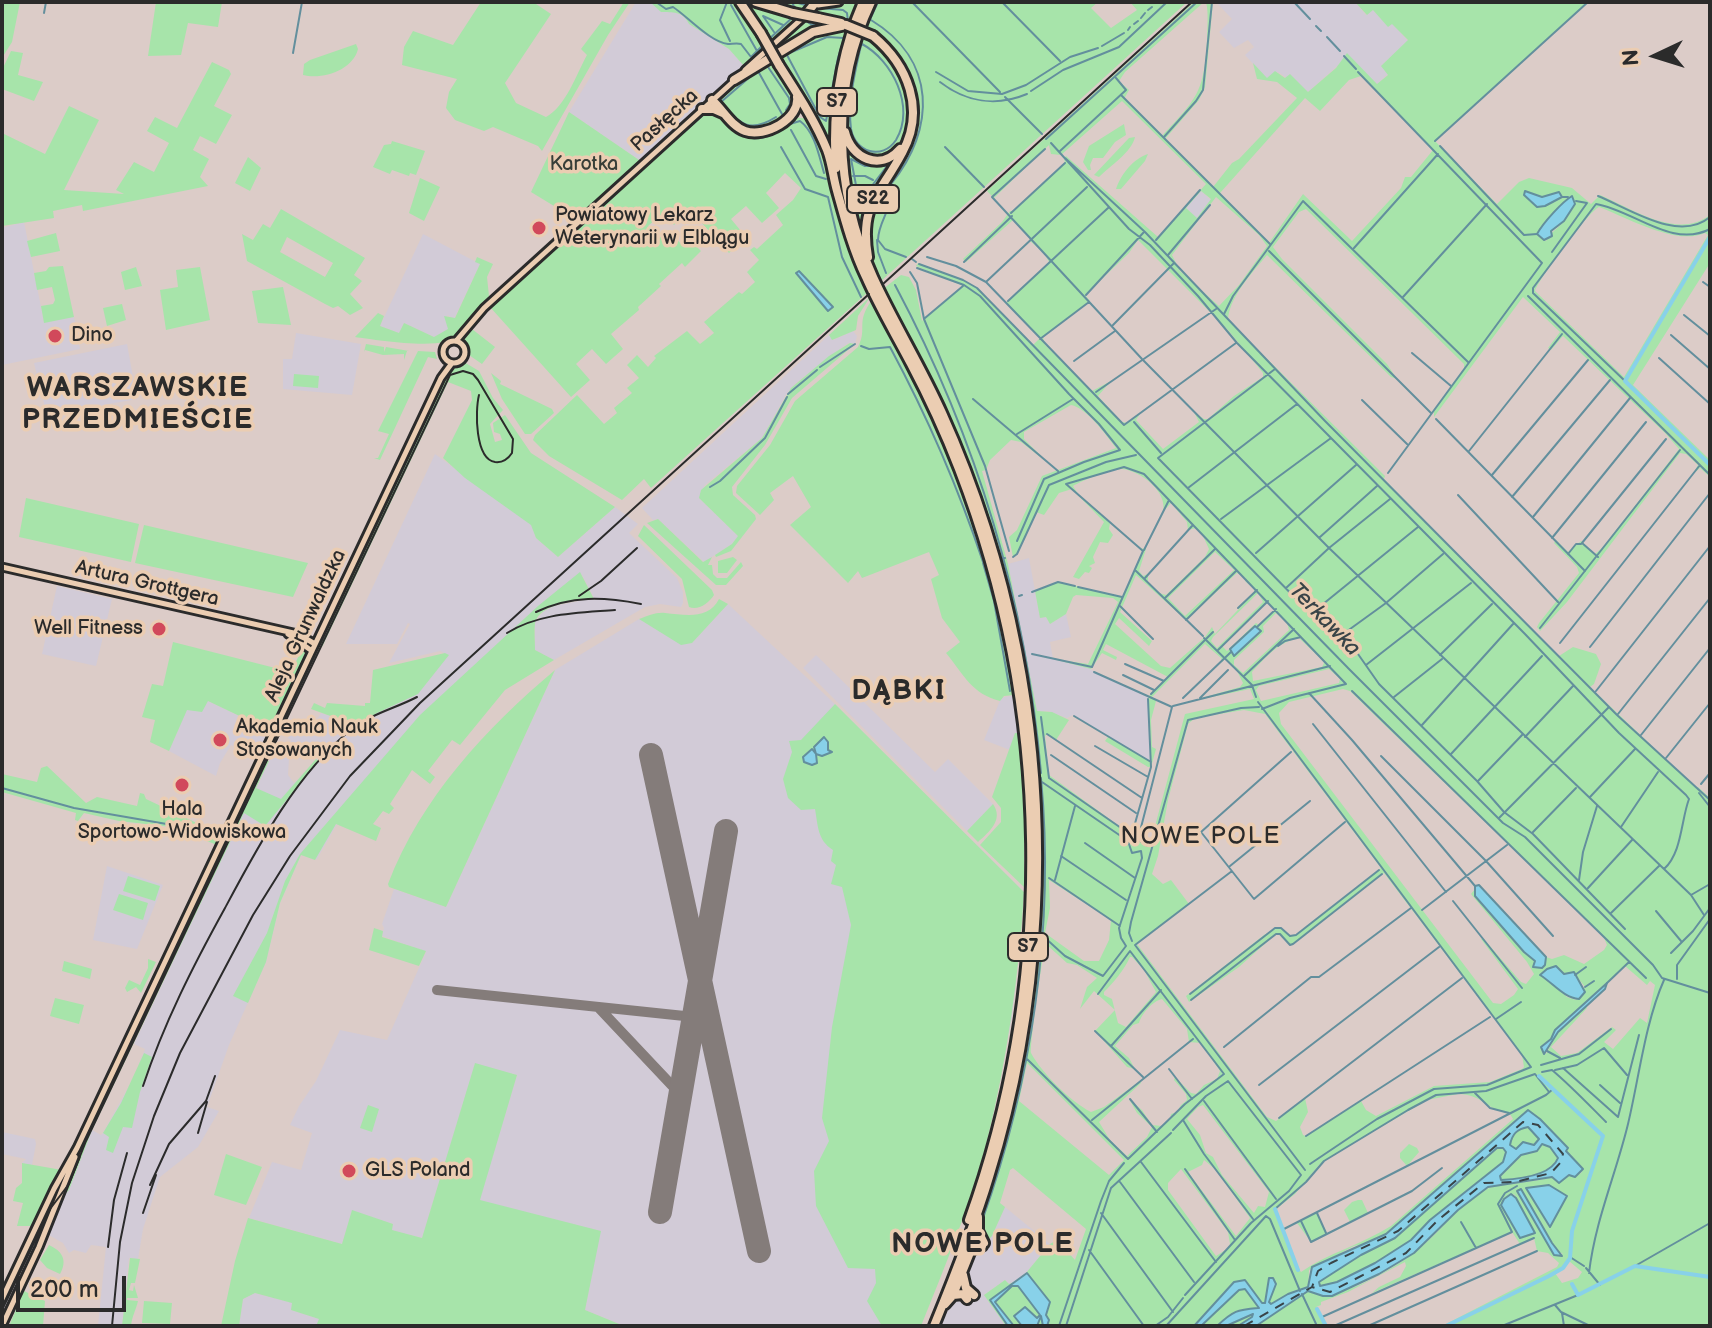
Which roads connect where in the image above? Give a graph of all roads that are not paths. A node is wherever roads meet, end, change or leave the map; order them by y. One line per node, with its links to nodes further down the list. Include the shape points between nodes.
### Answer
1 (740, 2): 12 (highway, S22, bridge)
2 (756, 2): 8 (highway, S22)
3 (766, 2): 8 (highway)
4 (839, 2): 7 (main road)
5 (863, 2): 20 (highway, S7, via 847,47 837,103)
6 (871, 2): 14 (highway, S7, via 857,34)
7 (818, 3): 9 (highway)
8 (776, 9): 10 (highway, S22, bridge)
9 (806, 14): 11 (main road, Pasłęcka)
10 (846, 25): 11 (highway, via 813,32); 19 (highway, S22, bridge, via 873,36 895,56 913,106)
11 (734, 80): 13 (main road, Pasłęcka)
12 (796, 93): 17 (highway); 18 (highway, S22)
13 (712, 100): 15 (main road, Pasłęcka); 16 (highway)
14 (843, 103): 19 (highway, via 848,143 864,159 891,157); 21 (highway, S7, via 847,197)
15 (702, 109): 16 (highway); 22 (main road, Pasłęcka, via 496,296)
16 (724, 113): 17 (highway, via 740,129 755,133)
17 (793, 114): 18 (highway)
18 (813, 122): 20 (highway, S22)
19 (909, 133): 21 (highway, S22, via 869,209 865,235)
20 (841, 205): 35 (highway, S7, via 861,266 937,417 980,529 1011,650 1028,772 1029,925 1015,1046 984,1174)
21 (871, 273): 27 (highway, S7, via 936,400 976,498 1012,625 1030,733 1037,851 1032,962 1016,1072)
22 (459, 343): 23 (main road, via 463,358); 23 (main road, via 443,348)
23 (449, 361): 25 (main road, Aleja Grunwaldzka)
24 (2, 567): 25 (main road, Artura Grottgera, via 284,632)
25 (314, 648): 26 (main road, Aleja Grunwaldzka)
26 (77, 1148): 32 (main road, Aleja Grunwaldzka); 34 (main road, Aleja Grunwaldzka)
27 (980, 1205): 28 (highway); 33 (highway, S7)
28 (978, 1231): 29 (highway); 29 (highway, via 983,1244)
29 (971, 1250): 30 (highway)
30 (963, 1270): 31 (highway); 31 (highway, via 971,1297)
31 (953, 1295): 33 (highway)
32 (2, 1299)
33 (940, 1311): 35 (highway, S7)
34 (2, 1326)
35 (931, 1326)

